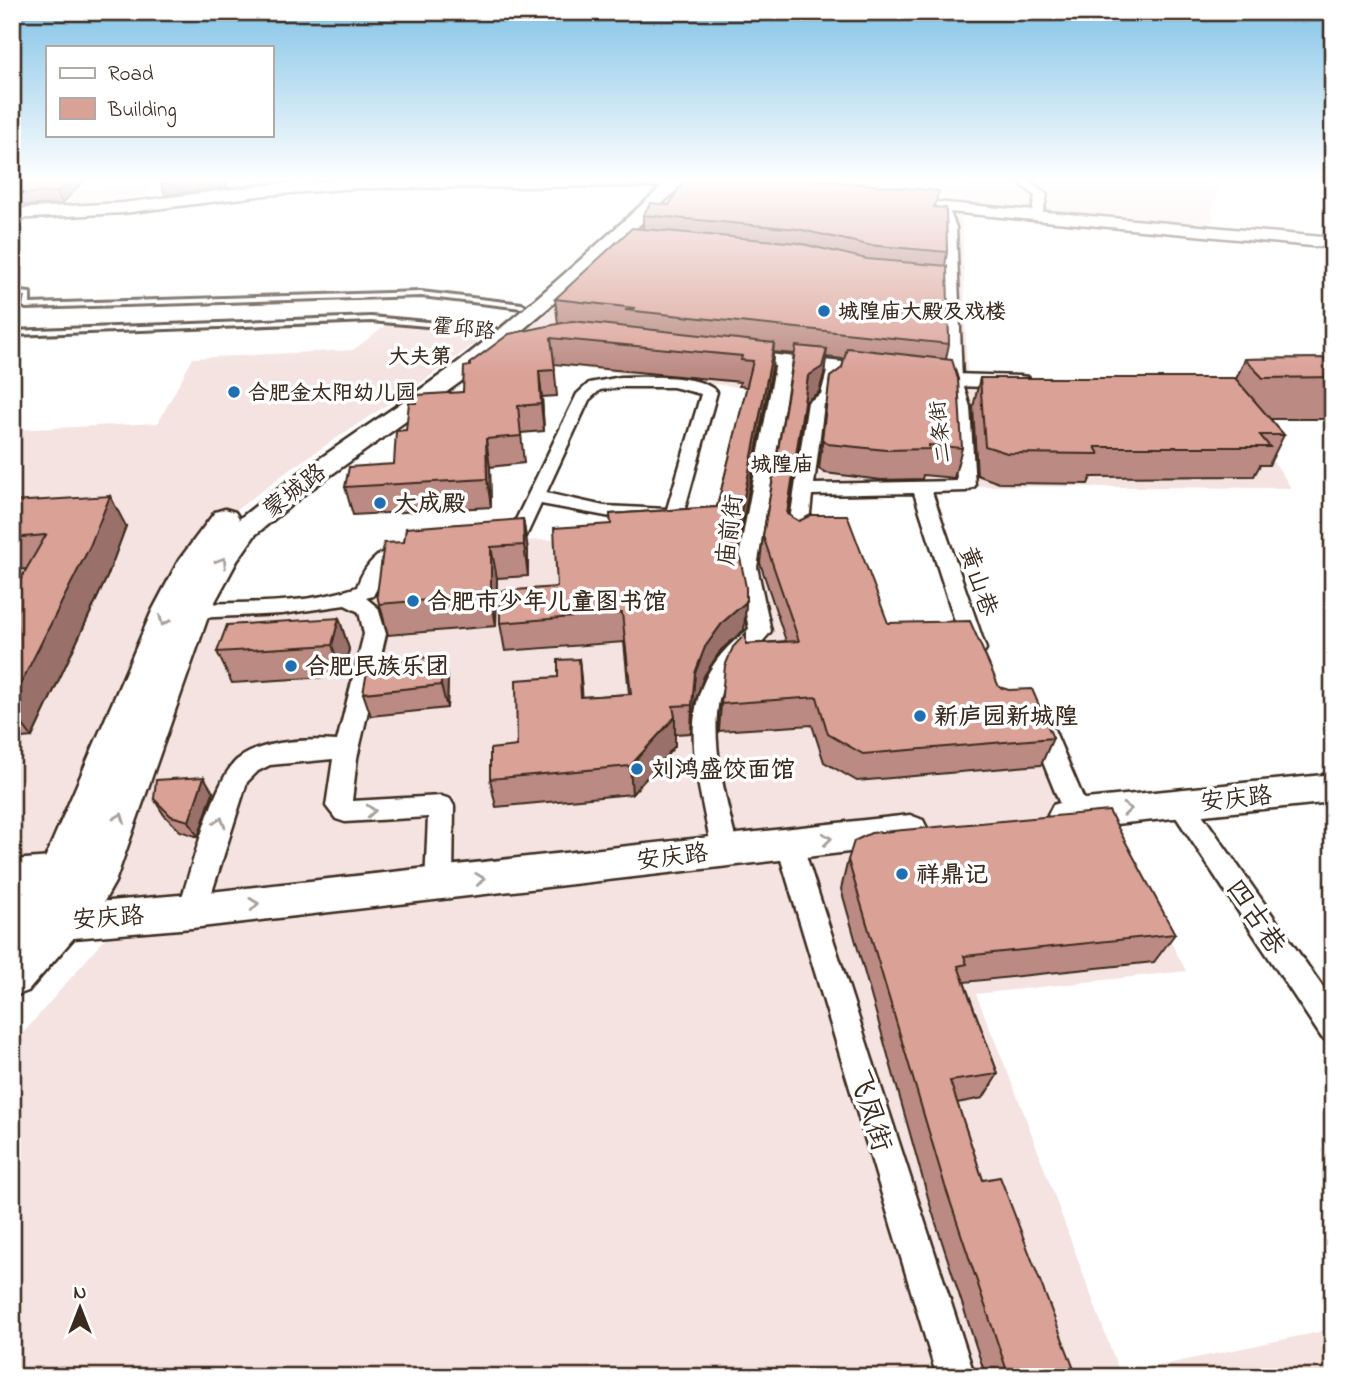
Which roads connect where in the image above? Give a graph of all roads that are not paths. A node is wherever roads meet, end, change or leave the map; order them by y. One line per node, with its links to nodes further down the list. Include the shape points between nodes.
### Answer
1 (598, 244): 5 (main road, 蒙城路)
2 (618, 244): 6 (main road, 蒙城路)
3 (949, 244): 11 (street, 二条街, via 945,285)
4 (12, 293): 5 (lane, via 28,294 26,306 421,294)
5 (522, 306): 6 (main road, 蒙城路)
6 (511, 332): 7 (lane, 霍邱路, via 372,319); 21 (main road, 蒙城路, one-way to 6, via 223,559 268,508); 32 (main road, 蒙城路, one-way to 32, via 426,379 222,520 194,559 168,611)
7 (12, 333)
8 (712, 354): 9 (street)
9 (784, 362): 10 (street); 31 (street, 庙前街, via 747,567 760,631 741,642 716,672 705,709 706,755)
10 (834, 367): 11 (street); 15 (street, via 828,396 816,402)
11 (954, 380): 12 (street); 13 (street, 二条街, via 962,407)
12 (1042, 382)
13 (966, 486): 14 (street)
14 (920, 487): 15 (street); 22 (street, 黄山巷)
15 (803, 490): 17 (street)
16 (536, 496): 16 (street, via 587,390 620,382 676,384 709,392 676,514 606,512); 18 (street, via 515,541)
17 (797, 540)
18 (489, 543)
19 (426, 547): 20 (street, via 382,558 366,591)
20 (349, 598): 21 (street); 24 (street, via 368,608 375,634)
21 (194, 611): 32 (main road, 蒙城路, one-way to 21)
22 (985, 671)
23 (1021, 705): 27 (street, via 1031,705)
24 (345, 758): 34 (street, one-way to 34, via 339,806 345,812 440,806); 35 (street, one-way to 24, via 233,782 243,768 259,758 293,753 334,749)
25 (1333, 788): 26 (street, 安庆路)
26 (1181, 804): 27 (street, 安庆路, one-way to 26); 39 (street, 四古巷)
27 (1077, 814): 28 (street, 安庆路)
28 (1038, 818)
29 (945, 827): 30 (street, 安庆路, one-way to 29)
30 (789, 843): 31 (street, 安庆路); 40 (street, 飞凤街)
31 (725, 850): 34 (street, 安庆路, one-way to 31)
32 (80, 871): 33 (street, 安庆路); 36 (main road, 蒙城路, via 87,892); 37 (main road)
33 (12, 876)
34 (439, 884): 35 (street, 安庆路, one-way to 34)
35 (192, 911): 36 (street, 安庆路)
36 (64, 920): 37 (street, 安庆路); 38 (main road, 蒙城路)
37 (12, 931)
38 (12, 976)
39 (1333, 1028)
40 (956, 1377)

